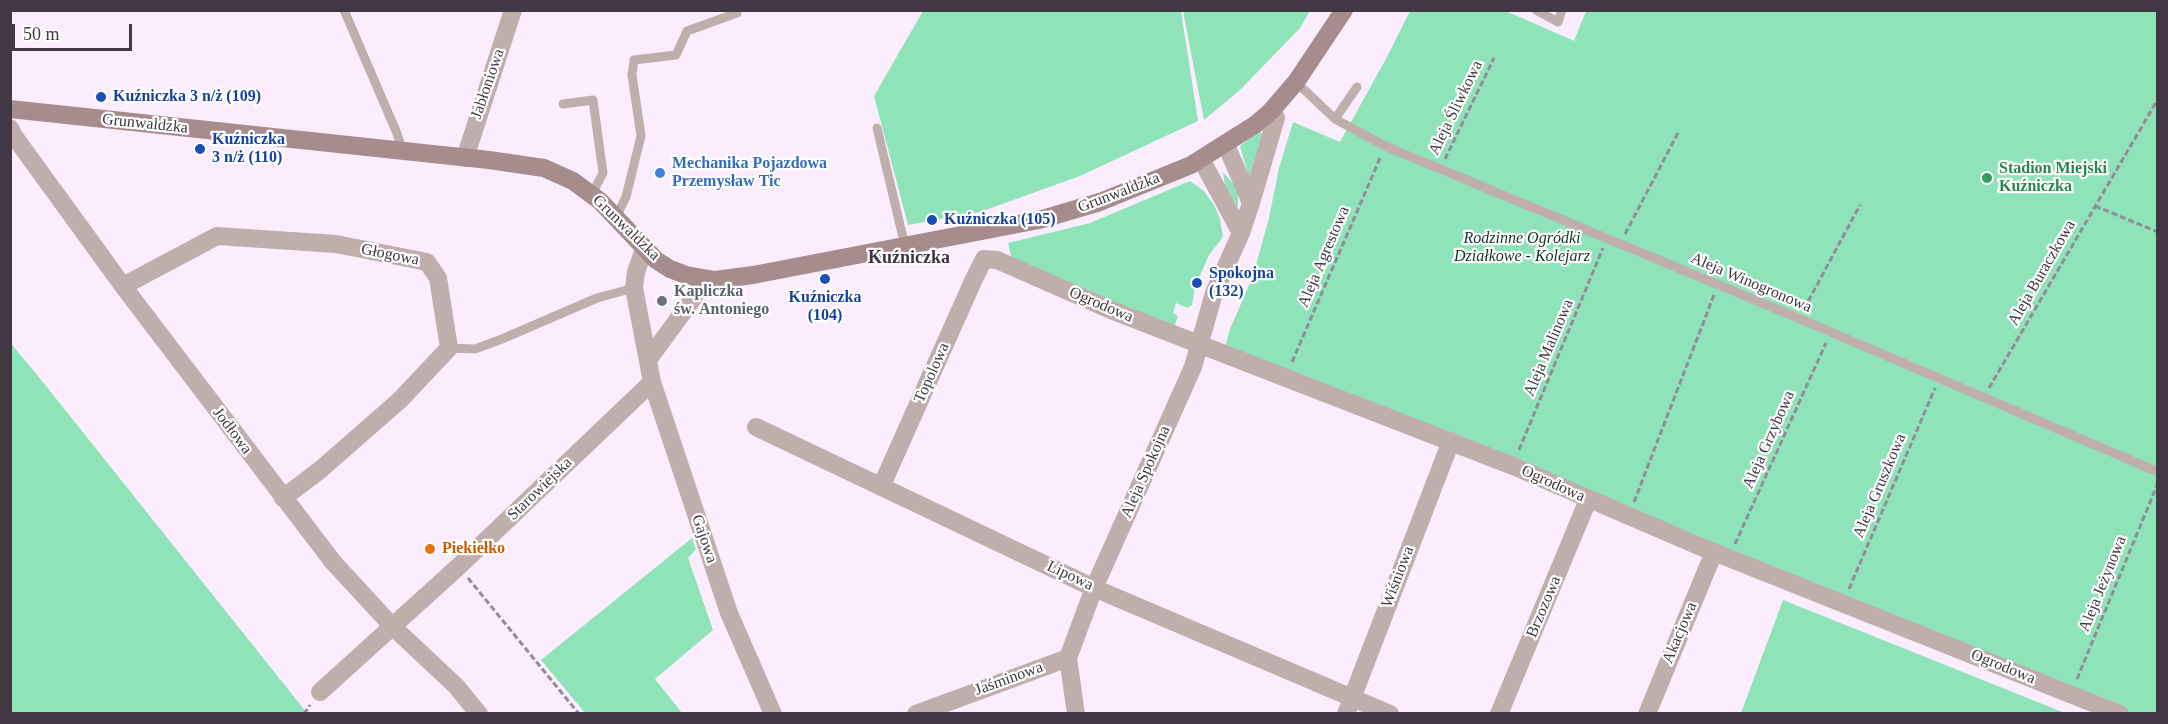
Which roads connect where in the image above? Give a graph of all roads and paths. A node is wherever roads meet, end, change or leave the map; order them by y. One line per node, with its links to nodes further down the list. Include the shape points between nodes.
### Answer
1 (344, 10): 20 (lane)
2 (513, 10): 21 (street, Jabłoniowa)
3 (1344, 10): 8 (street, Grunwaldzka)
4 (1536, 10): 5 (lane, via 1558,22)
5 (1562, 10)
6 (736, 13): 28 (lane, via 687,31 676,55 634,60 632,75 641,136 626,197)
7 (1494, 58): 23 (path, Aleja Śliwkowa)
8 (1296, 82): 13 (street, Grunwaldzka); 14 (lane, Aleja Winogronowa)
9 (1357, 87): 14 (lane)
10 (2157, 99): 27 (path, Aleja Buraczkowa)
11 (563, 104): 24 (lane, via 593,100 603,173)
12 (10, 109): 20 (street, Grunwaldzka)
13 (1271, 111): 18 (street, Grunwaldzka); 25 (street, Aleja Spokojna, via 1276,118)
14 (1335, 119): 19 (lane, Aleja Winogronowa)
15 (10, 128): 38 (street, Jodłowa)
16 (877, 128): 33 (lane)
17 (1679, 131): 32 (path)
18 (1226, 145): 22 (street, Grunwaldzka); 25 (street)
19 (1385, 146): 23 (lane, Aleja Winogronowa); 47 (path, Aleja Agrestowa)
20 (403, 151): 21 (street, Grunwaldzka)
21 (465, 158): 24 (street, Grunwaldzka, via 544,168)
22 (1201, 159): 30 (street); 33 (street, Grunwaldzka, via 1100,202 1050,218)
23 (1440, 169): 31 (lane, Aleja Winogronowa)
24 (592, 194): 28 (street, Grunwaldzka)
25 (1251, 203): 30 (street, Aleja Spokojna)
26 (1860, 205): 40 (path)
27 (2095, 206): 29 (path); 50 (path, Aleja Buraczkowa)
28 (616, 217): 34 (street, Grunwaldzka)
29 (2157, 232)
30 (1241, 233): 44 (street, Aleja Spokojna, via 1214,293)
31 (1607, 238): 32 (lane, Aleja Winogronowa); 53 (path, Aleja Malinowa)
32 (1620, 244): 37 (lane, Aleja Winogronowa)
33 (905, 246): 36 (street, Grunwaldzka, via 753,275)
34 (644, 249): 36 (street, Grunwaldzka, via 670,269); 39 (street, Gajowa)
35 (984, 259): 44 (street, Ogrodowa, via 997,260); 56 (street, Topolowa)
36 (704, 279): 42 (street)
37 (1718, 285): 40 (lane, Aleja Winogronowa); 59 (path)
38 (123, 286): 45 (street, Głogowa, via 217,236 336,244 427,262 438,278); 57 (street, Jodłowa)
39 (634, 288): 41 (street, Gajowa); 45 (lane, via 597,298 475,349)
40 (1798, 318): 43 (lane, Aleja Winogronowa)
41 (640, 329): 42 (street); 46 (street, Gajowa)
42 (668, 333): 46 (street)
43 (1830, 333): 48 (lane, Aleja Winogronowa); 60 (path, Aleja Grzybowa)
44 (1199, 344): 47 (street, Ogrodowa); 62 (street, Aleja Spokojna, via 1193,367)
45 (449, 348): 57 (street, via 400,400)
46 (648, 360): 49 (street, Gajowa)
47 (1285, 378): 52 (street, Ogrodowa)
48 (1939, 378): 50 (lane, Aleja Winogronowa); 63 (path, Aleja Gruszkowa)
49 (652, 382): 61 (street, Starowiejska); 71 (street, Gajowa, via 729,613)
50 (1983, 397): 54 (lane, Aleja Winogronowa)
51 (756, 427): 56 (street, Lipowa)
52 (1450, 441): 53 (street, Ogrodowa); 68 (street, Wiśniowa)
53 (1513, 466): 58 (street, Ogrodowa)
54 (2157, 472)
55 (2157, 483): 67 (path, Aleja Jeżynowa)
56 (881, 487): 62 (street, Lipowa)
57 (283, 498): 64 (street, Jodłowa, via 333,562)
58 (1588, 500): 59 (street, Ogrodowa); 75 (street, Brzozowa)
59 (1628, 516): 60 (street, Ogrodowa)
60 (1722, 554): 63 (street, Ogrodowa); 76 (street, Akacjowa)
61 (458, 567): 64 (street, Starowiejska); 70 (path)
62 (1094, 588): 65 (street, Aleja Spokojna); 68 (street, Lipowa)
63 (1843, 603): 67 (street, Ogrodowa)
64 (393, 627): 66 (street, Starowiejska); 69 (street, Jodłowa, via 456,686)
65 (1068, 658): 72 (street, Jaśminowa); 73 (street, Aleja Spokojna)
66 (320, 692)
67 (2071, 694): 77 (street, Ogrodowa)
68 (1349, 706): 74 (street, Lipowa)
69 (479, 714)
70 (579, 714)
71 (773, 714)
72 (916, 714)
73 (1076, 714)
74 (1390, 714)
75 (1499, 714)
76 (1647, 714)
77 (2120, 714)

